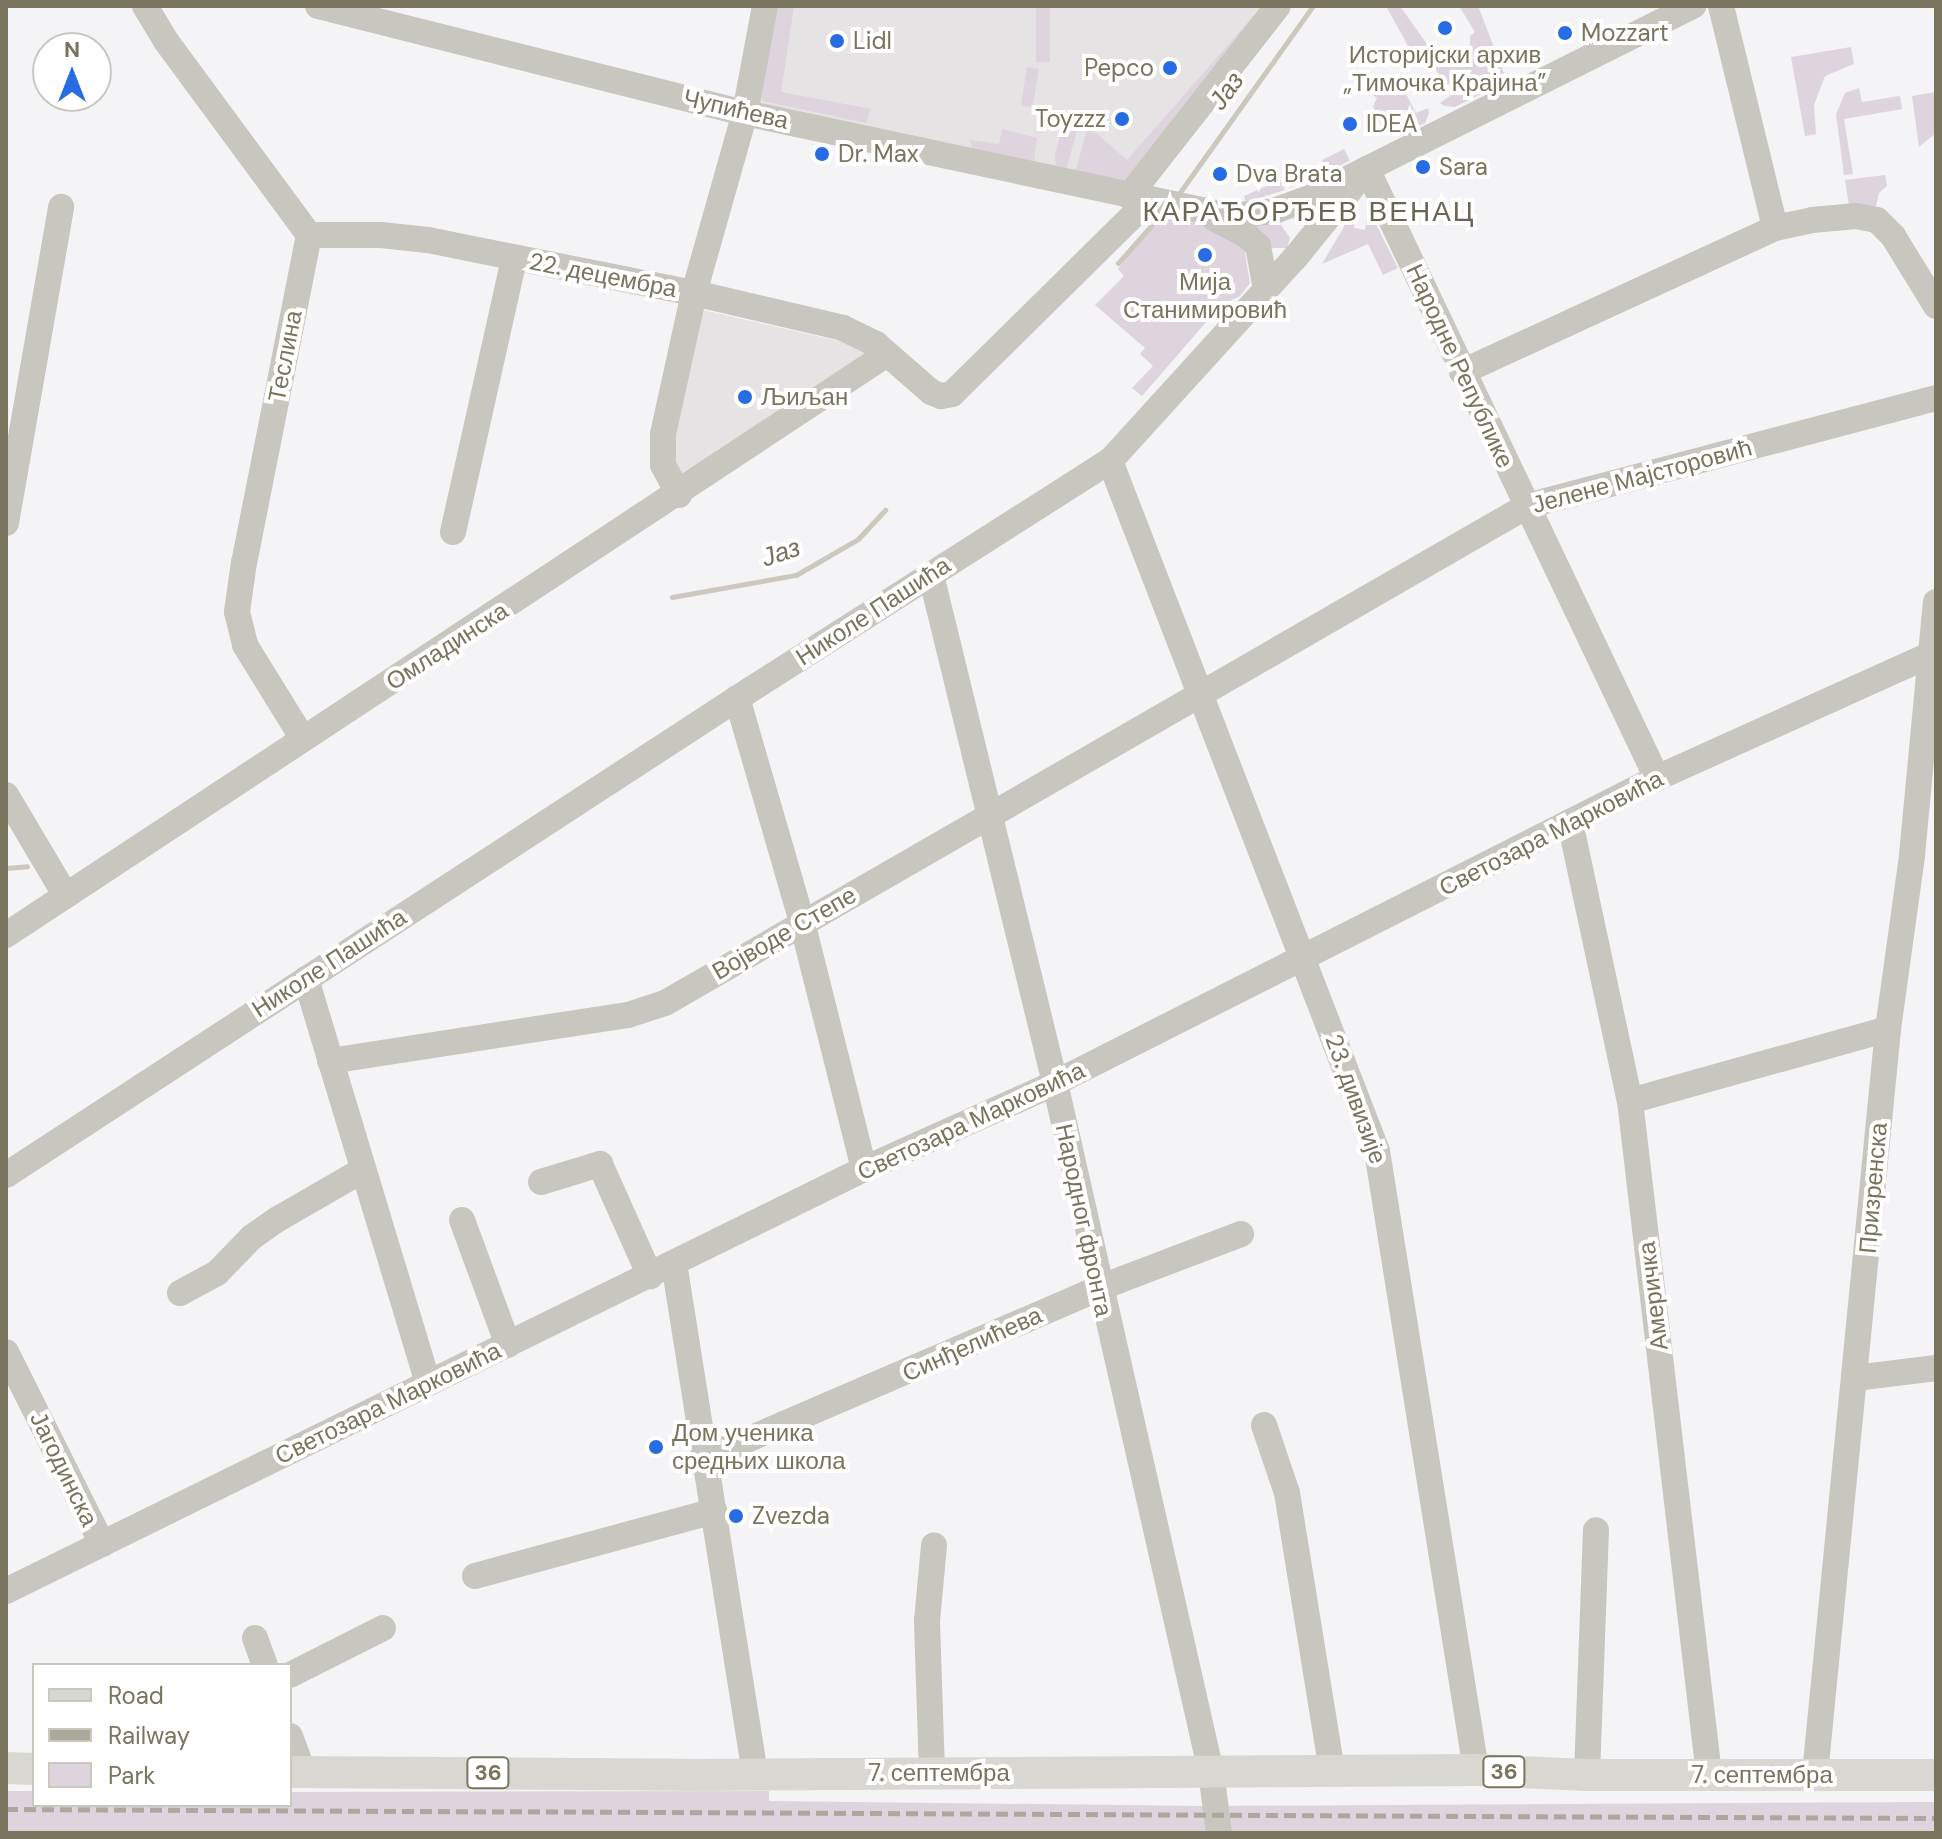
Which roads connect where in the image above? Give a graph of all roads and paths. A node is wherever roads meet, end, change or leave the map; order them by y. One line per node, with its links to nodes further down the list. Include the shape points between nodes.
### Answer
1 (145, 6): 14 (street)
2 (318, 6): 7 (street, Чупићева)
3 (765, 6): 7 (street)
4 (1278, 6): 9 (street, 22. децембра)
5 (1693, 6): 8 (street, Николе Пашића)
6 (1721, 6): 13 (street)
7 (745, 113): 9 (street, Чупићева); 19 (street)
8 (1367, 169): 11 (street); 17 (street, Николе Пашића); 22 (street, Народне Републике)
9 (1153, 201): 12 (street, Чупићева); 21 (street, 22. децембра, via 952,394 936,395)
10 (61, 207): 25 (street)
11 (1274, 211): 12 (street, via 1243,216); 17 (street, via 1290,226)
12 (1205, 213): 15 (street)
13 (1775, 228): 20 (street, via 1872,218 1883,225); 22 (street)
14 (309, 235): 16 (street, 22. децембра, via 428,240); 35 (street, Теслина, via 237,612 245,645)
15 (1258, 246): 17 (street, via 1272,255); 18 (street)
16 (514, 258): 19 (street, 22. децембра); 29 (street)
17 (1295, 258): 18 (street, Николе Пашића)
18 (1266, 289): 24 (street, Николе Пашића)
19 (694, 293): 21 (street, 22. децембра, via 843,328); 26 (street, via 662,445 663,465)
20 (1936, 306)
21 (887, 354): 26 (street, Омладинска)
22 (1462, 372): 27 (street, Народне Републике)
23 (1936, 398): 27 (street, Јелене Мајсторовић)
24 (1110, 461): 30 (street, Николе Пашића); 33 (street, 23. дивизије)
25 (11, 468): 28 (street)
26 (679, 495): 35 (street, Омладинска)
27 (1527, 506): 33 (street, Јелене Мајсторовић); 36 (street, Народне Републике)
28 (6, 523)
29 (453, 532)
30 (931, 575): 34 (street, Николе Пашића); 38 (street, Народног фронта)
31 (1936, 602): 32 (street, Призренска)
32 (1934, 653): 36 (street, Светозара Марковића); 40 (street, Призренска)
33 (1200, 695): 38 (street, Војводе Степе); 44 (street, 23. дивизије)
34 (737, 698): 42 (street); 45 (street, Николе Пашића)
35 (303, 739): 41 (street, Омладинска)
36 (1657, 778): 39 (street, Светозара Марковића)
37 (6, 795): 41 (street)
38 (991, 816): 42 (street, Војводе Степе); 48 (street, Народног фронта)
39 (1570, 822): 44 (street, Светозара Марковића); 49 (street, Америчка)
40 (1924, 854): 46 (street, Призренска)
41 (66, 896): 43 (street, Омладинска)
42 (802, 922): 47 (street, Војводе Степе, via 645,1011); 50 (street)
43 (6, 935)
44 (1305, 959): 48 (street, Светозара Марковића); 80 (street, 23. дивизије, via 1383,1177)
45 (306, 979): 47 (street); 52 (street, Николе Пашића)
46 (1888, 1029): 49 (street); 63 (street, Призренска)
47 (330, 1061): 51 (street)
48 (1055, 1083): 50 (street, Светозара Марковића); 58 (street, Народног фронта)
49 (1630, 1101): 88 (street, Америчка)
50 (864, 1169): 56 (street, Светозара Марковића)
51 (363, 1170): 59 (street, via 265,1228 217,1273); 64 (street)
52 (6, 1175)
53 (541, 1182): 57 (street, via 600,1164)
54 (462, 1220): 60 (street)
55 (1241, 1234): 58 (street, Синђелићева)
56 (674, 1263): 57 (street, Светозара Марковића); 66 (street)
57 (650, 1276): 60 (street, Светозара Марковића)
58 (1099, 1288): 66 (street, Синђелићева); 83 (street, Народног фронта)
59 (180, 1293)
60 (508, 1345): 64 (street, Светозара Марковића)
61 (6, 1352): 69 (street, Јагодинска)
62 (1936, 1368): 63 (street)
63 (1855, 1378): 86 (street, Призренска)
64 (428, 1383): 69 (street, Светозара Марковића)
65 (1264, 1425): 81 (street, via 1287,1493)
66 (705, 1458): 67 (street)
67 (714, 1511): 71 (street); 85 (street)
68 (1596, 1530): 87 (street)
69 (102, 1544): 72 (street, Светозара Марковића)
70 (934, 1545): 84 (street, via 927,1621)
71 (475, 1576)
72 (6, 1591)
73 (383, 1628): 76 (street)
74 (255, 1638): 75 (street)
75 (264, 1663)
76 (292, 1674)
77 (292, 1748): 82 (street)
78 (6, 1768): 79 (main road)
79 (32, 1769)
80 (1476, 1770): 81 (main road, 7. септембра / 36); 87 (main road, 7. септембра / 36)
81 (1332, 1771): 83 (main road, 7. септембра / 36)
82 (296, 1772): 85 (main road, 7. септембра / 36)
83 (1211, 1772): 84 (main road, 7. септембра / 36); 90 (street, Народног фронта)
84 (932, 1773): 85 (main road, 7. септембра / 36)
85 (755, 1774)
86 (1815, 1774): 88 (main road, 7. септембра / 36); 89 (main road, 7. септембра / 36)
87 (1587, 1775): 88 (main road, 7. септембра / 36)
88 (1709, 1775)
89 (1936, 1775)
90 (1219, 1833)

